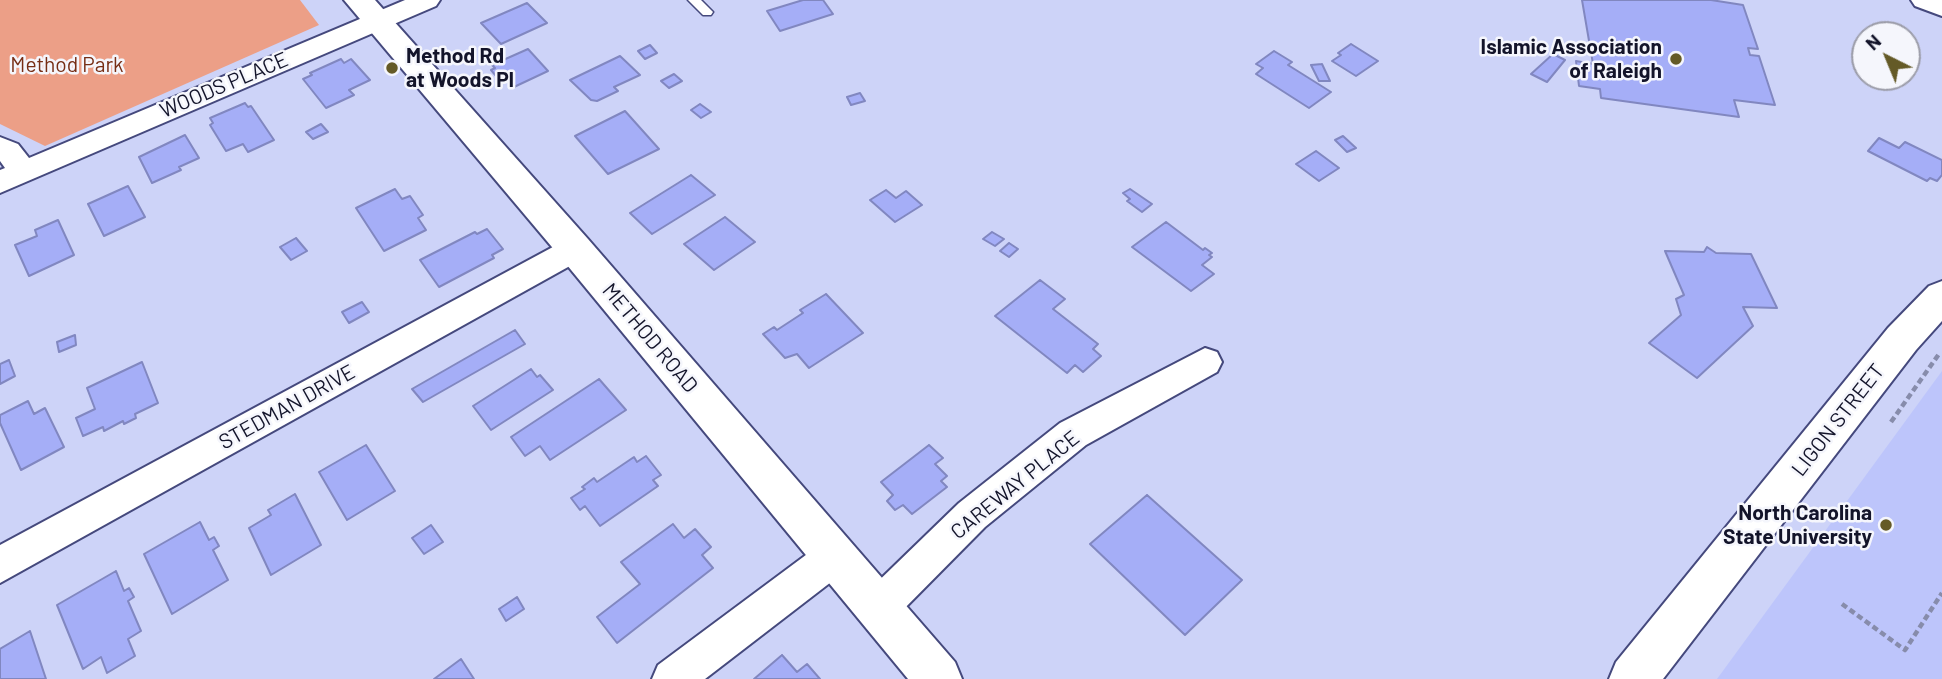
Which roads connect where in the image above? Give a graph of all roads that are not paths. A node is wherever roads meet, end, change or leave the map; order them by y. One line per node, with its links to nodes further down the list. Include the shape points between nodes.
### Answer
1 (427, 0): 5 (street, WOODS PLACE)
2 (694, 0): 6 (lane)
3 (1924, 0): 4 (street)
4 (1942, 8)
5 (368, 10): 8 (street, WOODS PLACE); 9 (street, METHOD ROAD)
6 (707, 12)
7 (0, 147): 8 (street, WOODS PLACE, via 8,151)
8 (11, 177)
9 (575, 249): 12 (street, METHOD ROAD); 13 (street, STEDMAN DRIVE)
10 (1942, 296): 17 (street, LIGON STREET, via 1902,339)
11 (1205, 362): 14 (street, CAREWAY PLACE, via 1073,434 972,515)
12 (835, 556): 14 (street, METHOD ROAD); 15 (street)
13 (0, 565)
14 (878, 608): 16 (street, METHOD ROAD)
15 (672, 679)
16 (938, 679)
17 (1633, 679)

